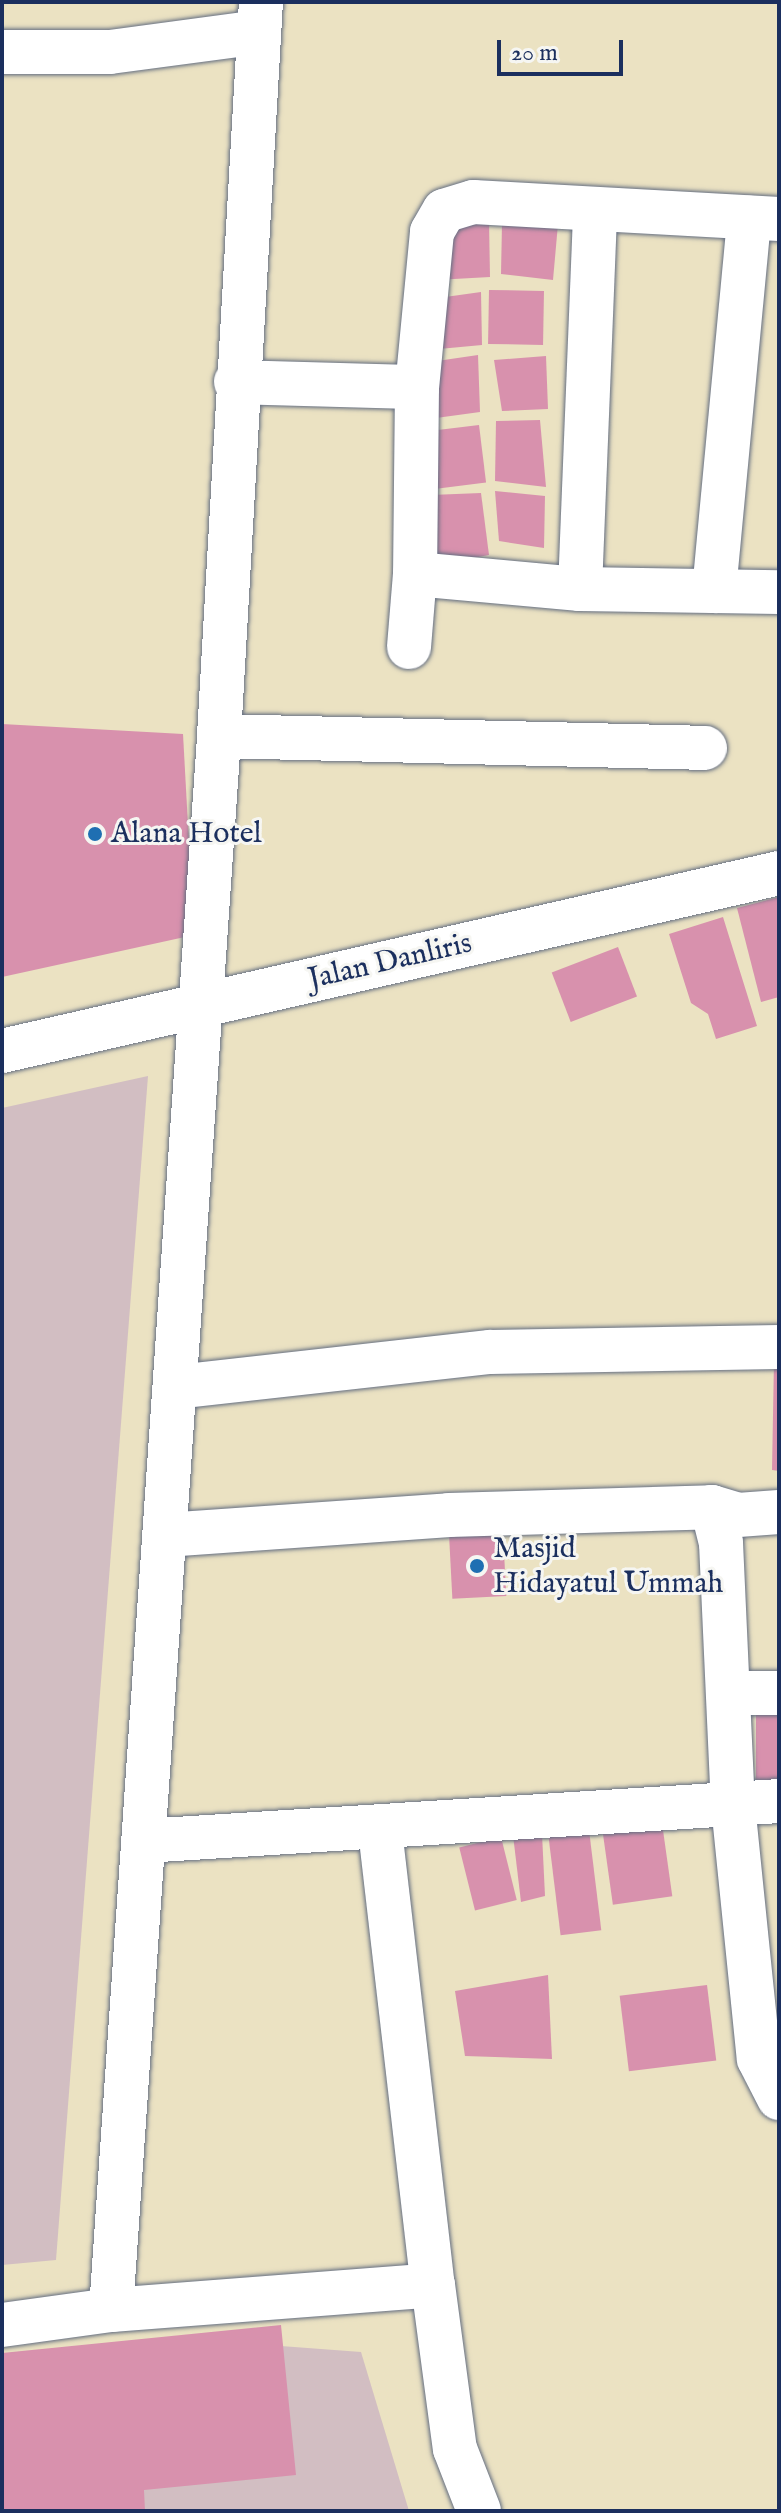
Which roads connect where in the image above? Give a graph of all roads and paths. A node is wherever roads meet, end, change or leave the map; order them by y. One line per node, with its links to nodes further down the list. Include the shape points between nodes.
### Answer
1 (260, 17): 2 (street, via 110,52); 5 (street)
2 (2, 52)
3 (595, 212): 4 (street); 6 (street, via 473,202 437,217); 8 (street)
4 (764, 218): 9 (street)
5 (236, 382): 6 (street); 12 (street)
6 (417, 387): 7 (street)
7 (415, 574): 8 (street); 11 (street)
8 (580, 589): 9 (street)
9 (714, 591): 10 (street)
10 (779, 592)
11 (409, 647)
12 (219, 736): 13 (street); 15 (street)
13 (705, 748)
14 (779, 873): 15 (street, Jalan Danliris)
15 (201, 1005): 16 (street, Jalan Danliris); 18 (street)
16 (2, 1051)
17 (779, 1347): 18 (street, via 490,1352)
18 (176, 1387): 21 (street)
19 (712, 1507): 20 (street, via 750,1516); 21 (street, via 449,1515); 22 (street)
20 (779, 1512)
21 (165, 1535): 27 (street)
22 (734, 1693): 23 (street); 25 (street)
23 (779, 1693)
24 (779, 1801): 25 (street)
25 (733, 1805): 26 (street); 28 (street, via 759,2059)
26 (380, 1830): 27 (street); 29 (street)
27 (144, 1841): 30 (street)
28 (779, 2098)
29 (433, 2285): 30 (street); 32 (street, via 455,2449)
30 (111, 2310): 31 (street)
31 (2, 2325)
32 (479, 2511)

